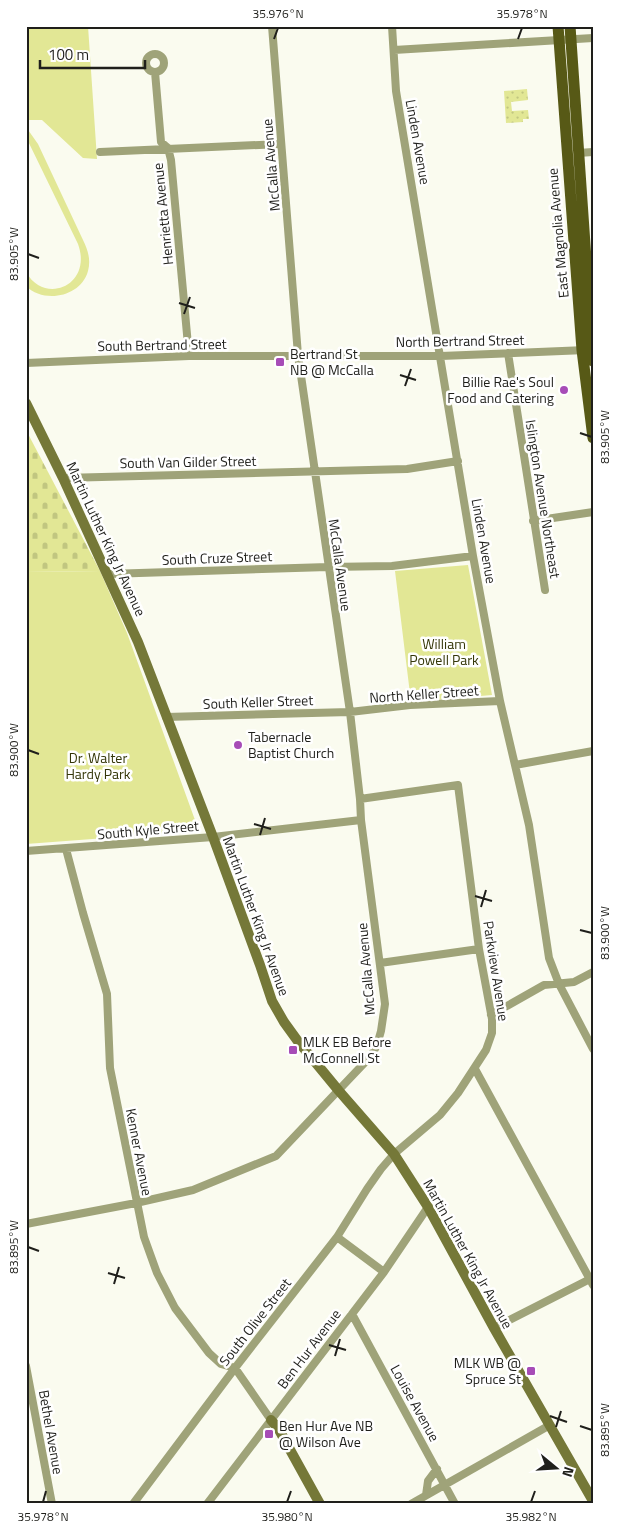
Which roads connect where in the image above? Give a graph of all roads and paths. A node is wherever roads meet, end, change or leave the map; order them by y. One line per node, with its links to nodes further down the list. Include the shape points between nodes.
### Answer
1 (272, 26): 10 (street, McCalla Avenue)
2 (392, 26): 8 (street, Linden Avenue)
3 (558, 26): 7 (main road, East Magnolia Avenue)
4 (570, 26): 6 (main road, East Magnolia Avenue)
5 (593, 38): 6 (street)
6 (571, 40): 7 (street); 14 (main road, East Magnolia Avenue)
7 (559, 41): 8 (street); 16 (main road, East Magnolia Avenue)
8 (394, 50): 20 (street, Linden Avenue, via 396,91)
9 (155, 72): 11 (street, Henrietta Avenue, via 161,142)
10 (281, 144): 11 (street); 18 (street, McCalla Avenue)
11 (168, 148): 12 (street); 19 (street, Henrietta Avenue)
12 (100, 152)
13 (593, 152): 14 (street)
14 (578, 154): 15 (main road, East Magnolia Avenue)
15 (590, 264): 16 (main road, East Magnolia Avenue)
16 (590, 352): 17 (street, North Bertrand Street); 23 (main road, East Magnolia Avenue)
17 (508, 353): 20 (street, North Bertrand Street); 28 (street, Islington Avenue Northeast)
18 (298, 355): 19 (street, South Bertrand Street); 20 (street, North Bertrand Street); 25 (street, McCalla Avenue)
19 (189, 356): 21 (street, South Bertrand Street)
20 (441, 356): 24 (street, Linden Avenue)
21 (26, 363)
22 (26, 403): 26 (main road, Martin Luther King Jr Avenue)
23 (593, 438)
24 (458, 461): 25 (street, South Van Gilder Street, via 407,469); 29 (street, Linden Avenue)
25 (314, 472): 26 (street, South Van Gilder Street); 30 (street, McCalla Avenue)
26 (63, 478): 31 (main road, Martin Luther King Jr Avenue)
27 (593, 512): 28 (street)
28 (533, 520): 32 (street, Islington Avenue Northeast)
29 (473, 556): 30 (street, South Cruze Street, via 392,566); 33 (street, Linden Avenue)
30 (328, 567): 31 (street, South Cruze Street); 34 (street, McCalla Avenue)
31 (108, 574): 35 (main road, Martin Luther King Jr Avenue)
32 (545, 590)
33 (500, 701): 34 (street, North Keller Street, via 410,705); 37 (street, Linden Avenue)
34 (350, 712): 35 (street, South Keller Street); 38 (street, McCalla Avenue)
35 (166, 717): 40 (main road, Martin Luther King Jr Avenue)
36 (593, 752): 37 (street)
37 (515, 765): 46 (street, Linden Avenue, via 529,825 551,964)
38 (360, 799): 39 (street, McCalla Avenue); 43 (street, Parkview Avenue, via 458,785)
39 (361, 820): 40 (street, South Kyle Street); 44 (street, McCalla Avenue)
40 (213, 837): 41 (street, South Kyle Street); 50 (main road, Martin Luther King Jr Avenue, via 272,1001 284,1022)
41 (66, 849): 42 (street, South Kyle Street); 52 (street, Kenner Avenue, via 108,994 110,1068)
42 (26, 851)
43 (479, 949): 44 (street); 47 (street, Parkview Avenue)
44 (380, 964): 50 (street, McCalla Avenue, via 385,1011 377,1045)
45 (593, 972): 46 (street, via 574,982)
46 (559, 984): 47 (street, via 544,985); 48 (street, Linden Avenue)
47 (491, 1015): 49 (street, Parkview Avenue, via 490,1041)
48 (593, 1049)
49 (475, 1069): 51 (street, Parkview Avenue, via 440,1115); 57 (street)
50 (339, 1091): 51 (main road, Martin Luther King Jr Avenue); 52 (street, McCalla Avenue, via 276,1156 193,1190)
51 (394, 1154): 53 (main road, Martin Luther King Jr Avenue); 55 (street, South Olive Street, via 367,1188)
52 (136, 1203): 54 (street, McCalla Avenue); 61 (street, Kenner Avenue, via 150,1256 176,1308 209,1353 221,1364)
53 (428, 1206): 56 (street, Ben Hur Avenue); 59 (main road, Martin Luther King Jr Avenue)
54 (26, 1224)
55 (337, 1237): 56 (street); 61 (street, South Olive Street)
56 (384, 1272): 58 (street, Ben Hur Avenue)
57 (592, 1281): 59 (street)
58 (352, 1314): 62 (street, Ben Hur Avenue); 64 (street, Louise Avenue)
59 (494, 1328): 63 (main road, Martin Luther King Jr Avenue)
60 (26, 1366): 68 (street, Bethel Avenue)
61 (235, 1368): 62 (street, Kenner Avenue); 69 (street, South Olive Street)
62 (271, 1420): 70 (street, Ben Hur Avenue); 71 (main road)
63 (550, 1425): 65 (street); 67 (main road, Martin Luther King Jr Avenue)
64 (437, 1469): 65 (street, Louise Avenue); 66 (street, via 428,1480)
65 (445, 1485): 66 (street); 73 (street, Louise Avenue)
66 (426, 1495): 72 (street)
67 (593, 1502)
68 (52, 1504)
69 (133, 1504)
70 (207, 1504)
71 (320, 1504)
72 (411, 1504)
73 (455, 1504)

